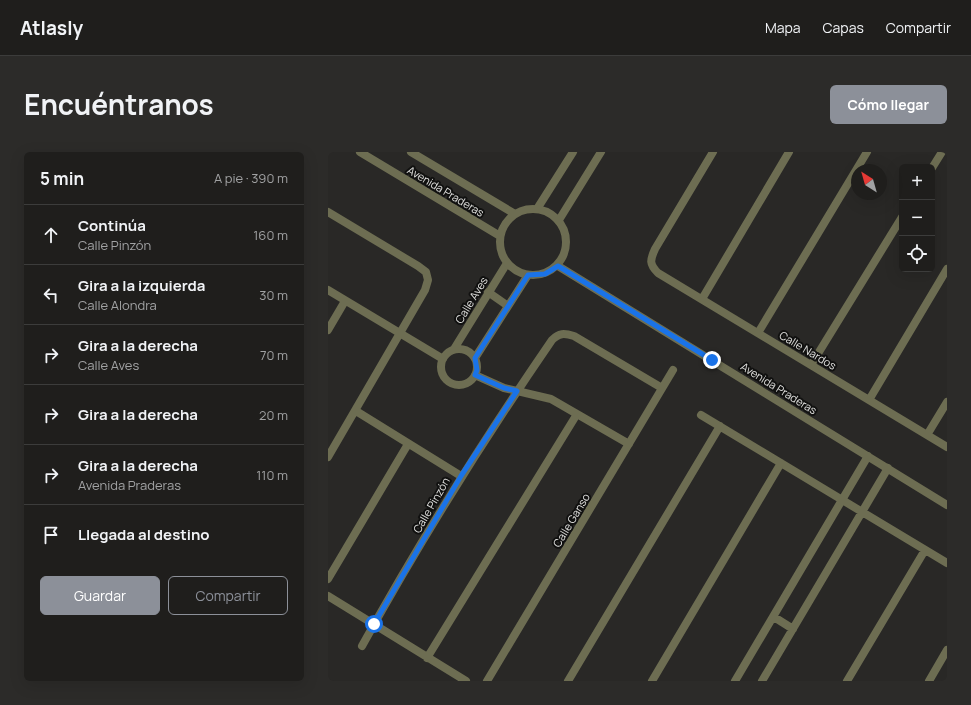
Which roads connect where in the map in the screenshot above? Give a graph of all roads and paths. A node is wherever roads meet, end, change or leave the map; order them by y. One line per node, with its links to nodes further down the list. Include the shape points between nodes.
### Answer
1 (360, 152): 15 (street, Avenida Praderas)
2 (412, 152): 12 (street, Avenida Praderas)
3 (573, 152): 10 (street)
4 (600, 152): 13 (street)
5 (713, 152): 22 (street, Calle Nardos, via 650,259 658,273)
6 (789, 152): 22 (street)
7 (867, 152): 27 (street)
8 (942, 152): 9 (street)
9 (934, 164)
10 (537, 209): 12 (street); 13 (street, via 552,214)
11 (328, 212): 26 (street, via 426,272 428,280 425,290)
12 (514, 214): 15 (street, via 503,227)
13 (559, 220): 17 (street, via 564,228 567,247)
14 (899, 222): 31 (street)
15 (500, 236): 16 (street, via 502,255)
16 (507, 263): 19 (street, via 520,273); 21 (street, Calle Aves)
17 (558, 266): 19 (street, via 545,274); 46 (street, Avenida Praderas)
18 (947, 269): 36 (street)
19 (528, 275): 24 (street)
20 (328, 290): 23 (street)
21 (488, 292): 24 (street); 28 (street, Calle Aves)
22 (702, 299): 27 (street, Calle Nardos)
23 (345, 301): 25 (street); 26 (street)
24 (508, 306): 29 (street)
25 (328, 330)
26 (401, 333): 30 (street); 38 (street)
27 (758, 333): 31 (street, Calle Nardos)
28 (454, 349): 29 (street, via 467,350); 30 (street)
29 (475, 358): 33 (street)
30 (443, 359): 33 (street, via 440,368 450,383 467,384)
31 (811, 365): 36 (street, Calle Nardos)
32 (673, 370): 34 (street, Calle Ganso)
33 (475, 375): 35 (street)
34 (662, 388): 35 (street, Calle Pinzón, via 565,333 552,340); 44 (street, Calle Ganso)
35 (517, 391): 39 (street, via 551,399); 50 (street, Calle Pinzón)
36 (869, 400): 42 (street, Calle Nardos)
37 (947, 402): 42 (street)
38 (356, 411): 43 (street); 47 (street)
39 (577, 414): 44 (street); 63 (street)
40 (701, 414): 41 (street)
41 (720, 426): 48 (street); 66 (street)
42 (927, 435): 45 (street, Calle Nardos)
43 (408, 444): 50 (street); 56 (street)
44 (630, 444): 65 (street, Calle Ganso)
45 (947, 447)
46 (868, 456): 49 (street, Avenida Praderas); 51 (street)
47 (328, 457)
48 (781, 463): 51 (street); 67 (street)
49 (888, 468): 52 (street, Avenida Praderas); 53 (street)
50 (461, 476): 59 (street, Calle Pinzón)
51 (843, 500): 53 (street); 58 (street)
52 (947, 505)
53 (862, 511): 54 (street); 60 (street)
54 (925, 550): 55 (street); 70 (street)
55 (947, 563)
56 (328, 579)
57 (328, 596): 59 (street)
58 (774, 618): 60 (street); 68 (street)
59 (374, 624): 61 (street, Calle Pinzón); 63 (street)
60 (793, 629): 69 (street)
61 (362, 646)
62 (947, 650): 71 (street)
63 (428, 658): 64 (street)
64 (466, 681)
65 (487, 681)
66 (568, 681)
67 (652, 681)
68 (735, 681)
69 (762, 681)
70 (847, 681)
71 (929, 681)

